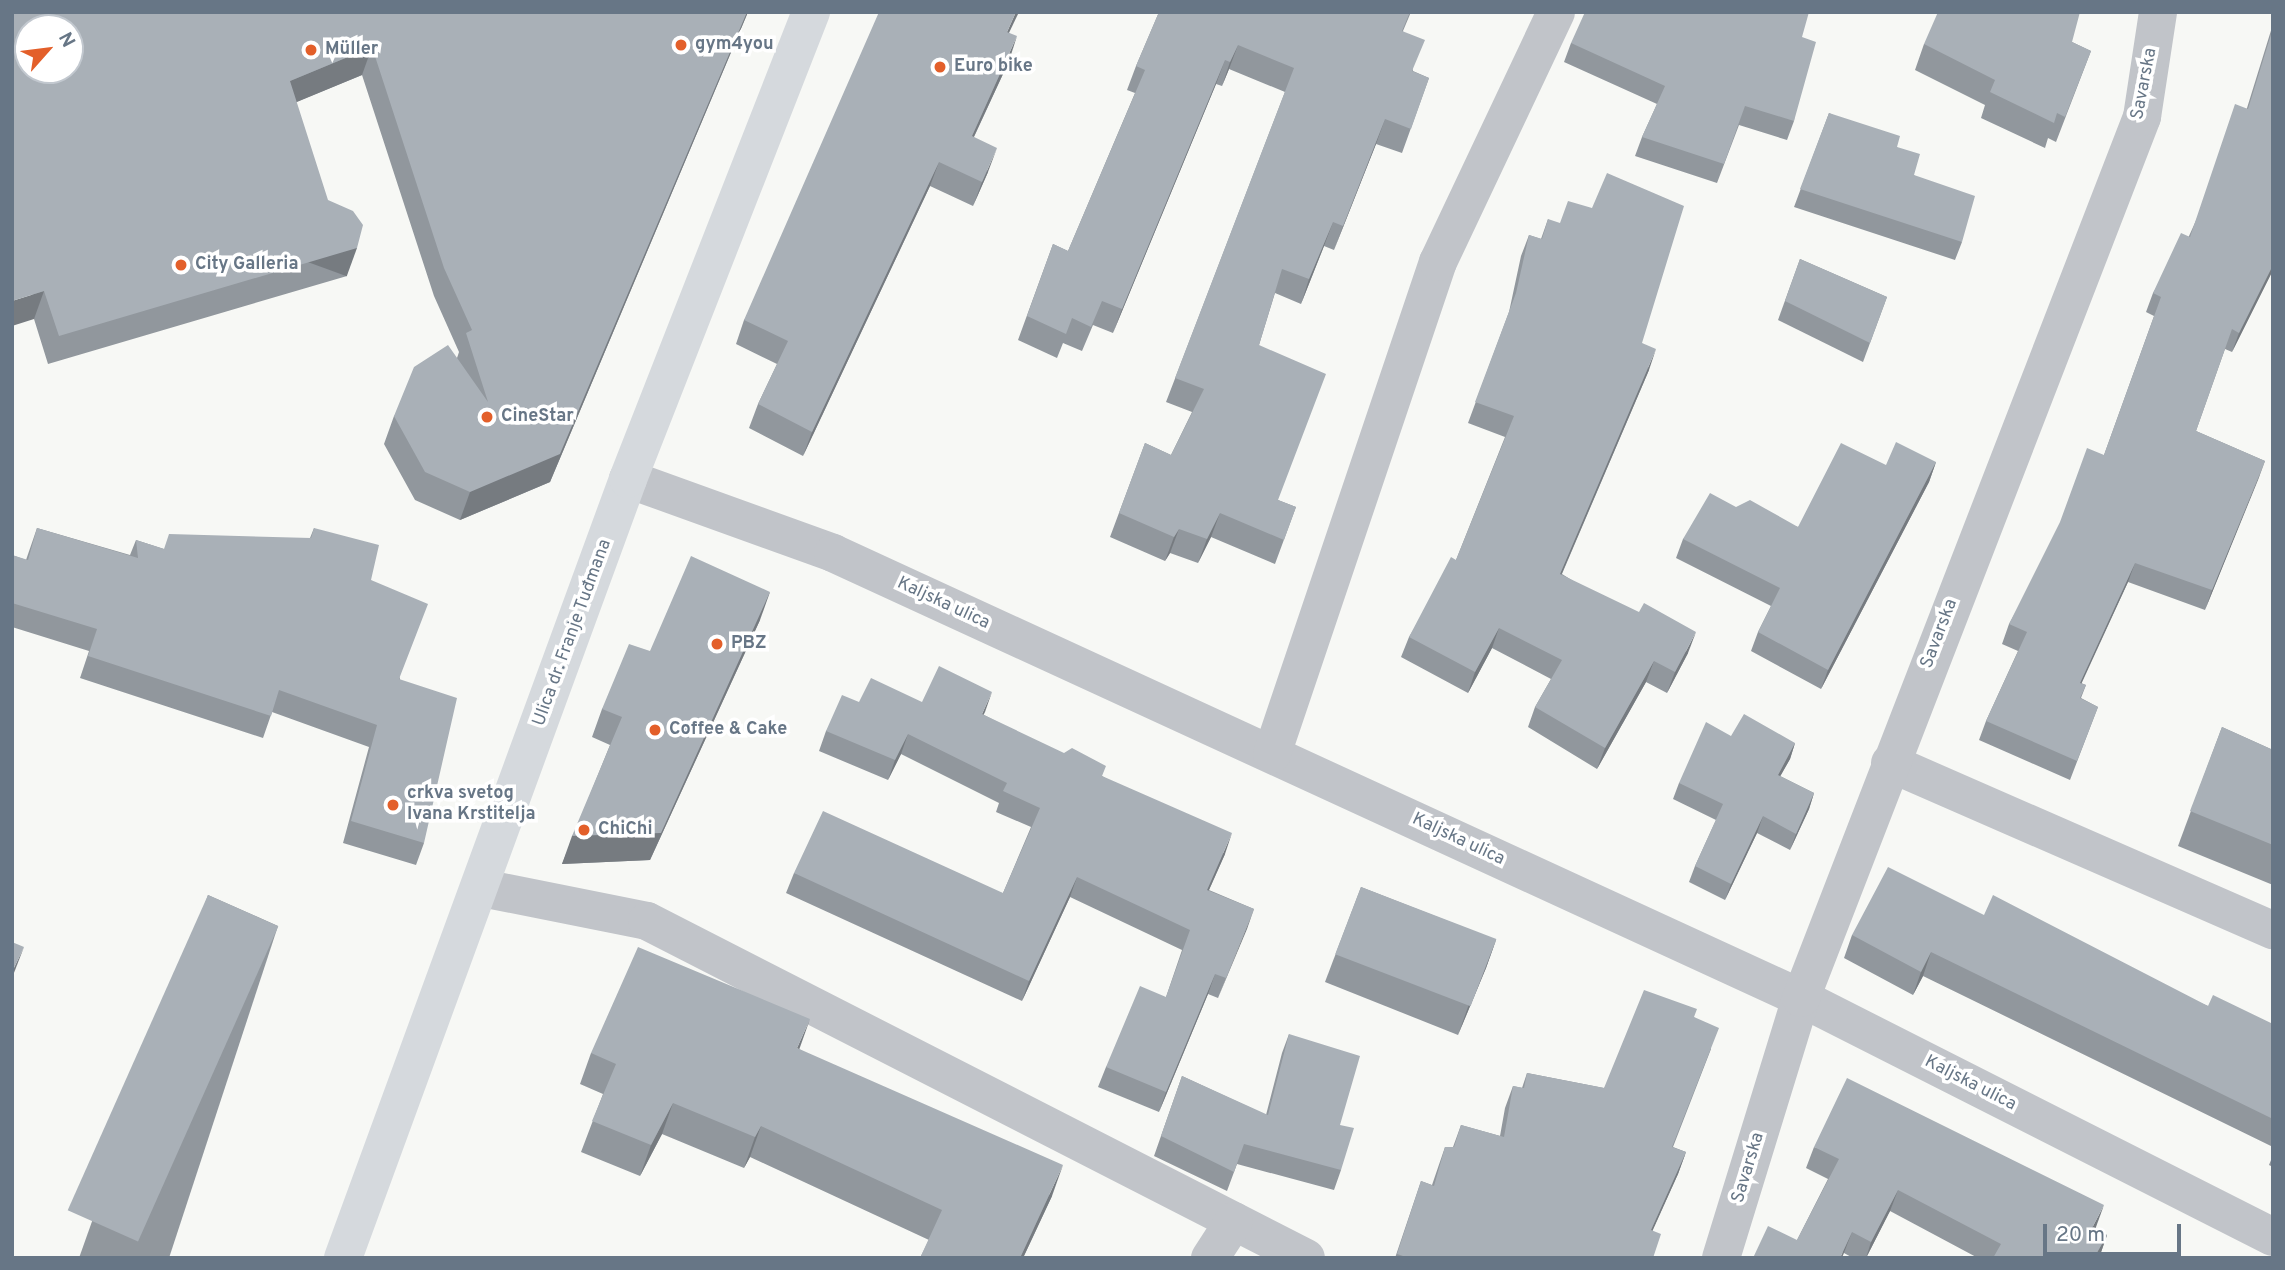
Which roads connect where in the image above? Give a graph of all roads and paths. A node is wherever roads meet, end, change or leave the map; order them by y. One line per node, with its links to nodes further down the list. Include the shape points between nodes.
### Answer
1 (811, 12): 4 (main road, Ulica dr. Franje Tuđmana)
2 (1556, 12): 5 (street, via 1438,262)
3 (2158, 12): 6 (street, Savarska, via 2142,117)
4 (628, 479): 5 (street, Kaljska ulica, via 833,553); 7 (main road, Ulica dr. Franje Tuđmana)
5 (1272, 754): 9 (street, Kaljska ulica)
6 (1890, 763): 8 (street); 9 (street, Savarska)
7 (482, 888): 10 (street, via 647,921); 12 (main road, Ulica dr. Franje Tuđmana)
8 (2273, 930)
9 (1801, 998): 11 (street, Kaljska ulica); 15 (street, Savarska)
10 (1234, 1221): 13 (street); 14 (street)
11 (2273, 1237)
12 (344, 1258)
13 (1210, 1258)
14 (1306, 1258)
15 (1721, 1258)

